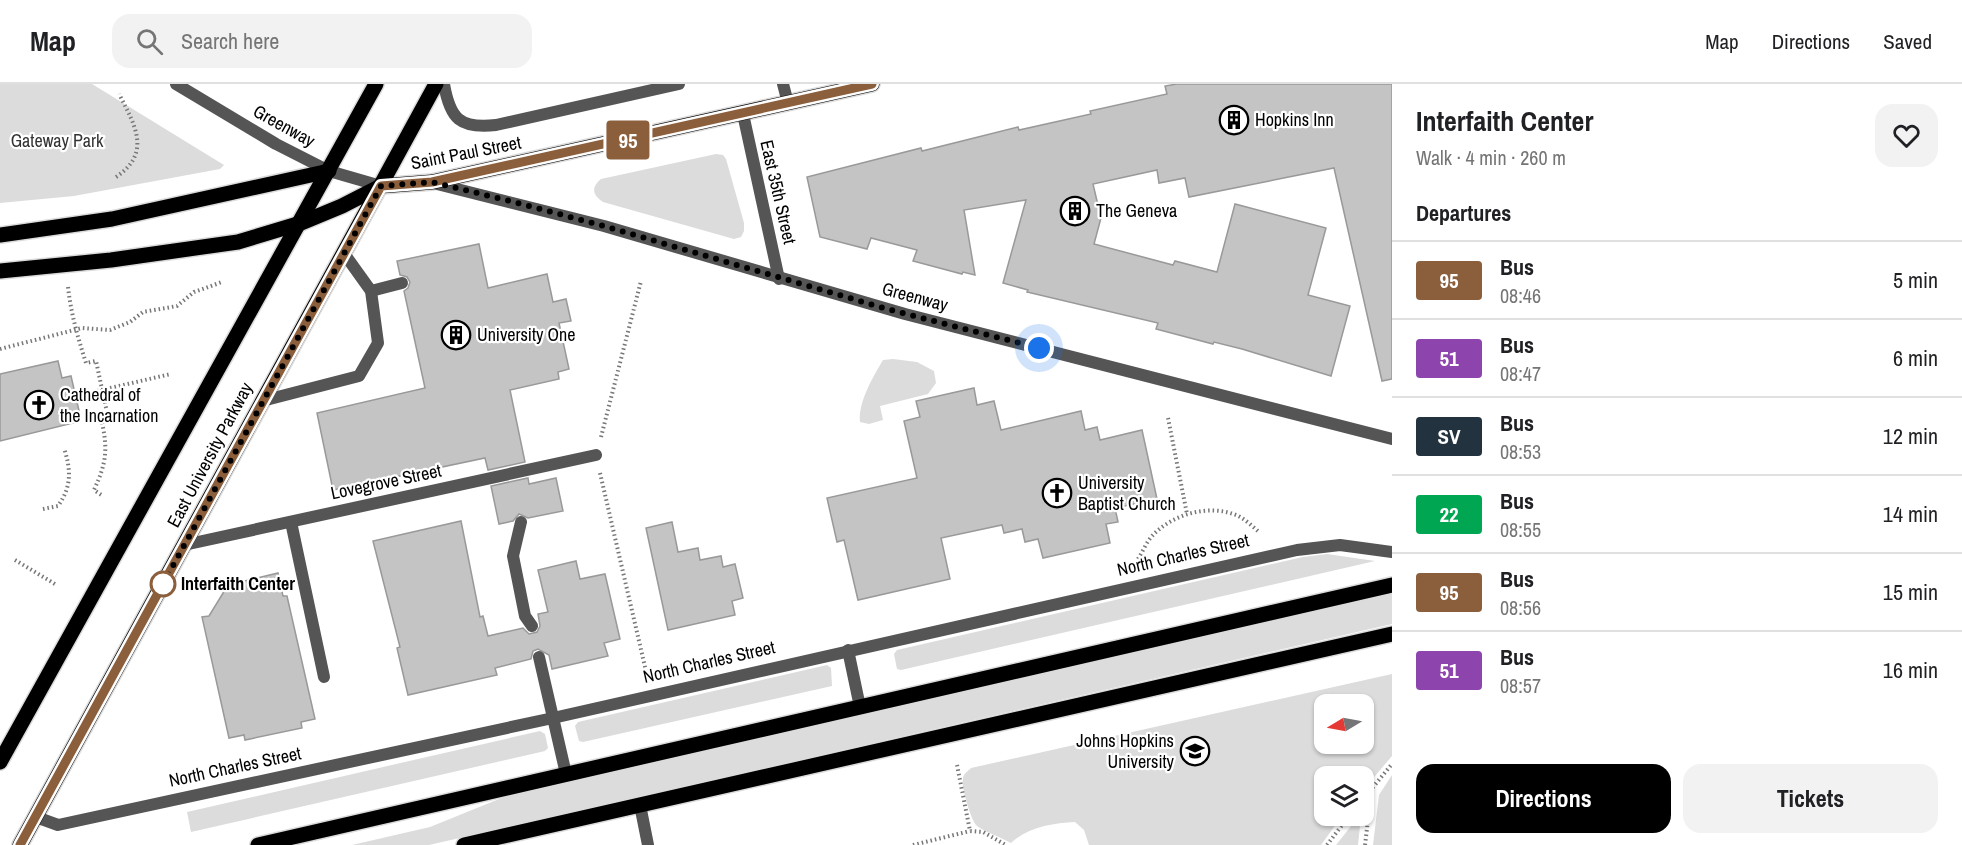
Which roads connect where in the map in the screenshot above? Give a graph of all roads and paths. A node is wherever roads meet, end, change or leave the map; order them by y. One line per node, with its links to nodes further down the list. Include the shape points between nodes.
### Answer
1 (176, 84): 11 (street, Greenway)
2 (376, 84): 11 (main road, East University Parkway)
3 (436, 84): 14 (main road, East University Parkway)
4 (444, 84): 5 (street, Saint Paul Street, via 455,116 478,127)
5 (679, 84)
6 (783, 84): 9 (street)
7 (872, 84): 9 (main road, Saint Paul Street)
8 (119, 94): 12 (path, via 134,123 137,148 133,160)
9 (788, 103): 10 (main road, Saint Paul Street)
10 (743, 114): 13 (main road, Saint Paul Street); 19 (street, East 35th Street)
11 (329, 171): 14 (street, Greenway); 15 (main road, East University Parkway); 16 (main road, via 112,219)
12 (116, 177)
13 (432, 182): 14 (main road, Saint Paul Street); 19 (street, Greenway, via 604,226)
14 (381, 186): 15 (main road, Saint Paul Street); 17 (main road, East University Parkway)
15 (301, 223): 18 (main road, Saint Paul Street, via 238,242 111,261); 55 (main road, East University Parkway)
16 (0, 235)
17 (343, 252): 24 (street); 30 (main road, East University Parkway)
18 (0, 271)
19 (779, 279): 32 (street, Greenway)
20 (641, 281): 34 (path)
21 (222, 282): 25 (path, via 194,292 177,306 143,312 110,330)
22 (402, 283): 24 (street)
23 (68, 288): 25 (path)
24 (371, 291): 30 (street, via 378,343 359,376)
25 (76, 329): 26 (path); 28 (path, via 86,363 96,361)
26 (0, 350)
27 (171, 374): 28 (path)
28 (102, 390): 29 (path); 35 (path, via 108,417 101,418 107,449 94,490)
29 (75, 396)
30 (262, 401): 41 (main road, East University Parkway)
31 (1168, 418): 37 (path)
32 (1392, 439)
33 (64, 448): 36 (path, via 69,485 58,506)
34 (596, 455): 38 (street, Lovegrove Street); 51 (path)
35 (103, 496)
36 (43, 509)
37 (1187, 514): 40 (path, via 1214,510 1238,515); 43 (path, via 1152,536)
38 (291, 522): 41 (street, Lovegrove Street); 52 (street)
39 (521, 522): 47 (street, via 513,556 525,616)
40 (1259, 532)
41 (184, 545): 61 (main road, East University Parkway)
42 (1392, 552): 49 (street, North Charles Street, via 1340,544 1297,550)
43 (1138, 559)
44 (15, 560): 45 (path)
45 (55, 584)
46 (1392, 585): 53 (main road)
47 (532, 626)
48 (1392, 634): 60 (main road)
49 (848, 650): 53 (street); 54 (street, North Charles Street)
50 (539, 657): 54 (street)
51 (646, 671)
52 (324, 677)
53 (860, 707): 58 (main road)
54 (553, 718): 58 (street); 61 (street, North Charles Street, via 58,825)
55 (0, 762)
56 (1392, 764): 59 (path)
57 (957, 765): 64 (path)
58 (566, 774): 67 (main road)
59 (1374, 785)
60 (640, 805): 68 (main road); 69 (street)
61 (36, 817): 66 (main road, East University Parkway)
62 (1341, 826): 73 (path)
63 (1367, 826): 74 (path)
64 (970, 831): 65 (path); 72 (path, via 983,832)
65 (948, 837): 70 (path); 71 (path)
66 (20, 845)
67 (258, 845)
68 (464, 845)
69 (648, 845)
70 (913, 845)
71 (950, 845)
72 (1006, 845)
73 (1327, 845)
74 (1365, 845)

